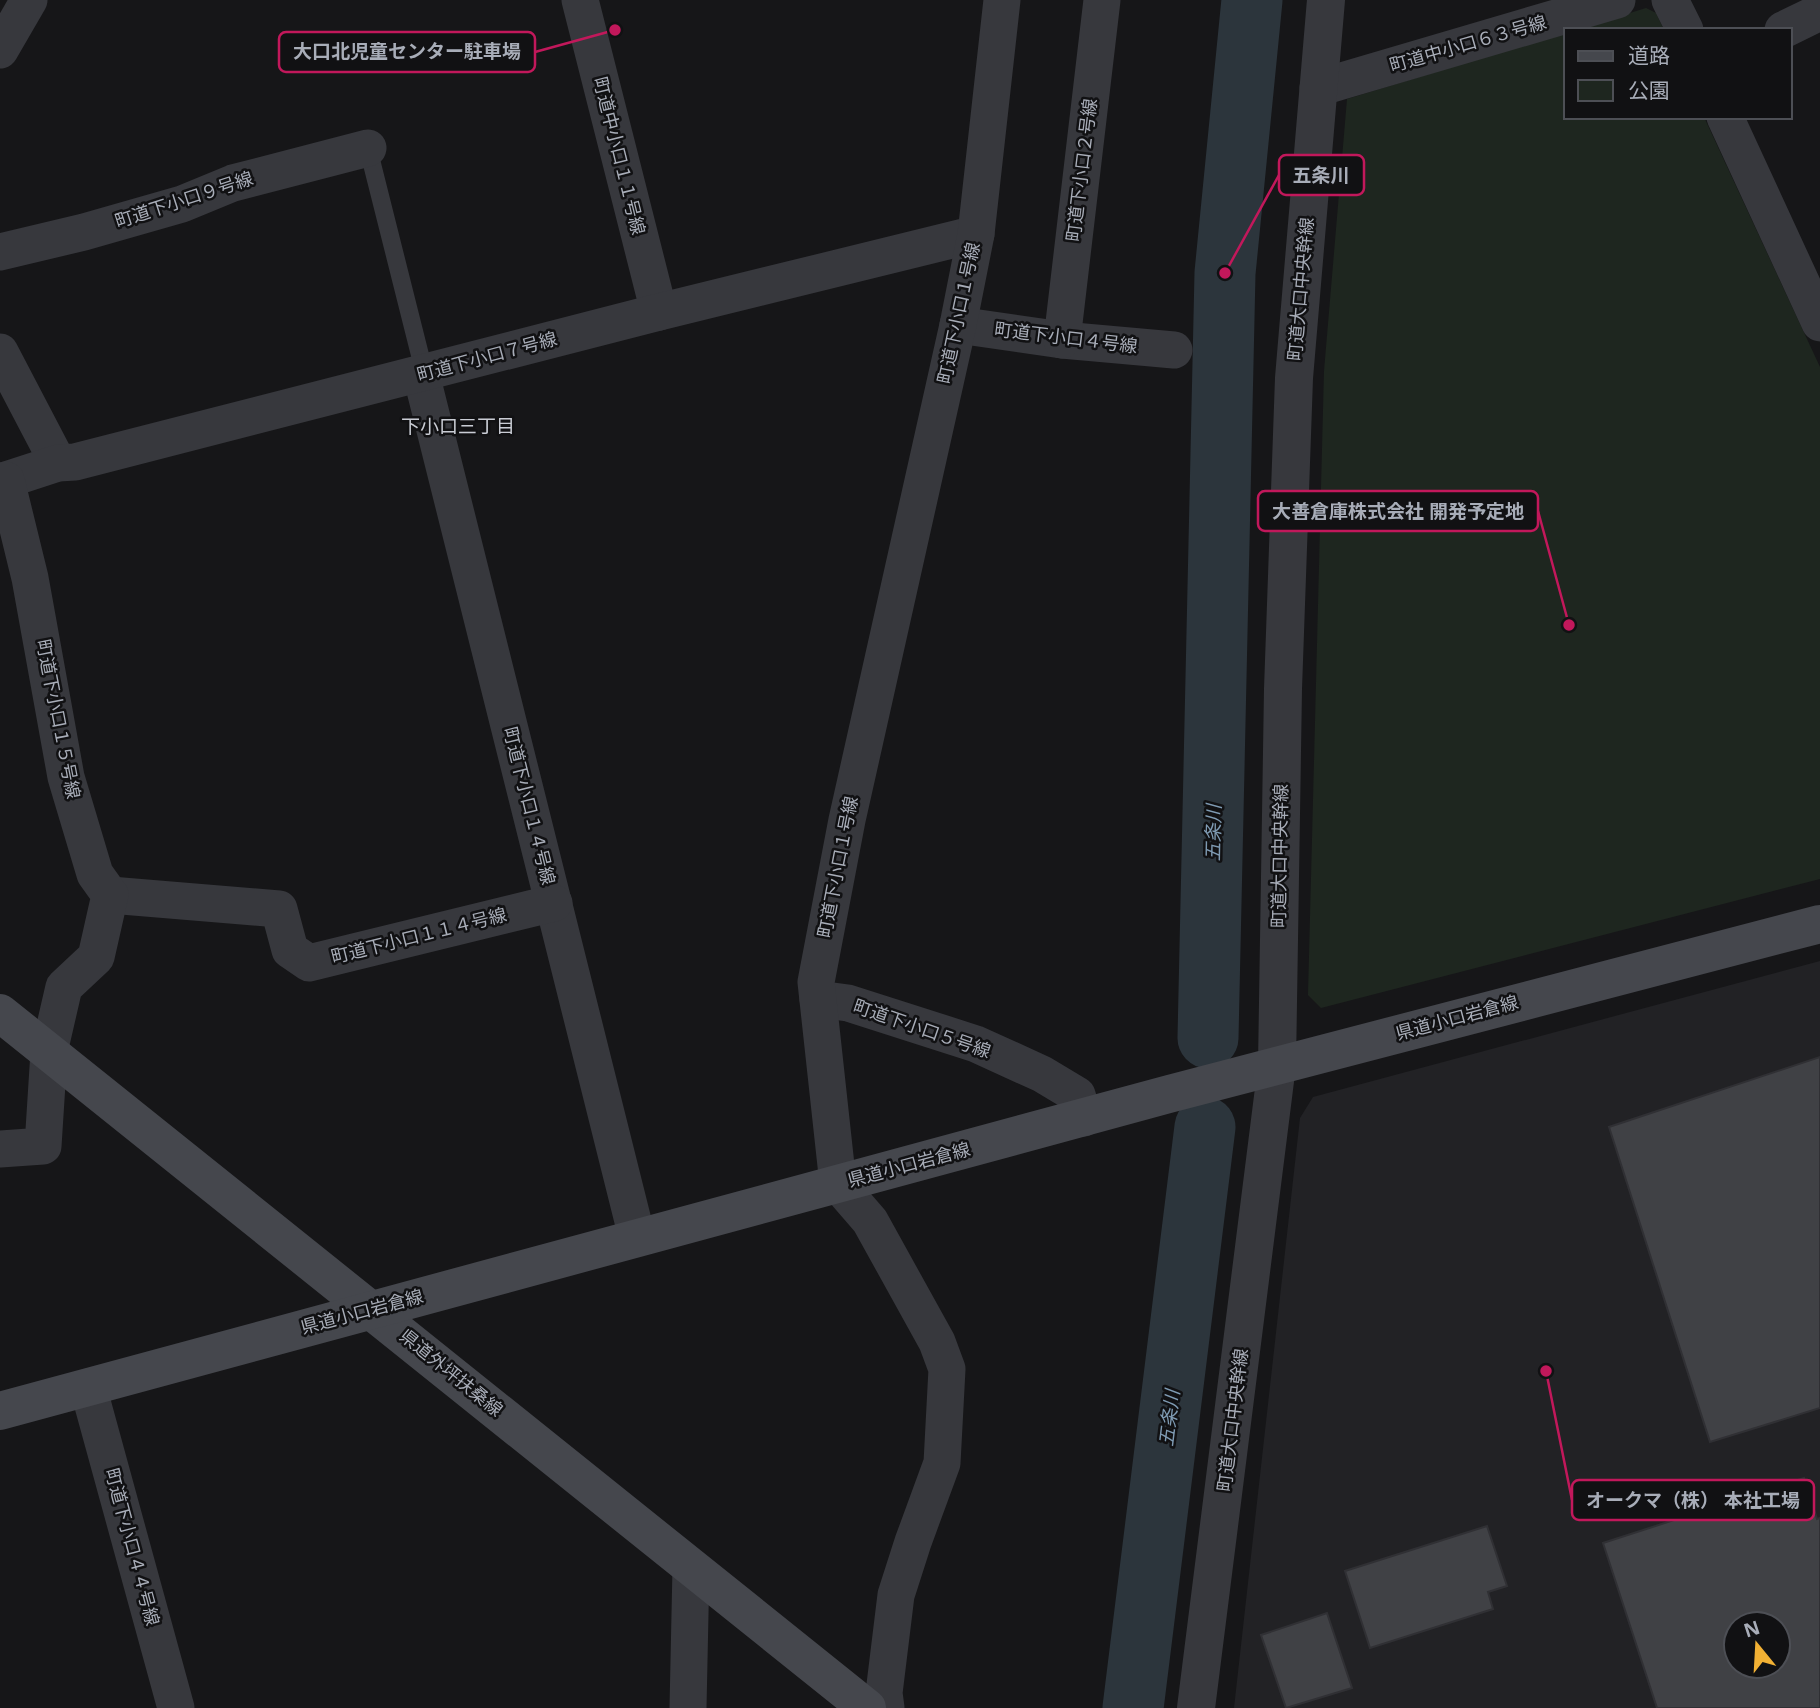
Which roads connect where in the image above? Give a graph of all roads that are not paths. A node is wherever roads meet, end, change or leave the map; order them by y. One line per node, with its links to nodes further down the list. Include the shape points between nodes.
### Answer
1 (29, 0): 11 (street)
2 (580, 0): 17 (street, 町道中小口１１号線)
3 (1002, 0): 15 (street, 町道下小口１号線)
4 (1102, 0): 20 (street, 町道下小口２号線)
5 (1326, 0): 12 (street, 町道大口中央幹線)
6 (1617, 0): 12 (street, 町道中小口６３号線)
7 (1671, 0): 9 (street)
8 (1820, 12): 10 (street)
9 (1684, 28)
10 (1787, 28)
11 (0, 50)
12 (1318, 88): 32 (street, 町道大口中央幹線, via 1294,379 1283,703)
13 (1726, 119): 18 (street)
14 (368, 148): 16 (street, 町道下小口９号線, via 233,183 158,211); 23 (lane)
15 (976, 234): 17 (street, 町道下小口７号線); 19 (street, 町道下小口１号線)
16 (0, 252)
17 (659, 312): 23 (street, 町道下小口７号線)
18 (1820, 323)
19 (958, 325): 20 (street, 町道下小口４号線); 29 (street, 町道下小口１号線, via 847,820 816,982)
20 (1062, 340): 21 (street, 町道下小口４号線)
21 (1174, 350)
22 (0, 352): 24 (street)
23 (421, 374): 24 (street, 町道下小口７号線); 27 (street, 町道下小口１４号線)
24 (58, 463): 25 (street, 町道下小口７号線)
25 (3, 481): 26 (street, 町道下小口１５号線, via 30,578 66,777 95,874)
26 (110, 895): 27 (street, 町道下小口１１４号線, via 279,909 290,950 309,963); 31 (street, via 96,957 64,987)
27 (554, 903): 36 (street, 町道下小口１４号線)
28 (1820, 923): 32 (main road, 県道小口岩倉線)
29 (818, 999): 33 (street, 町道下小口５号線, via 848,1003 976,1044 1077,1095); 35 (street, 町道下小口１号線)
30 (0, 1013): 31 (main road, 県道外坪扶桑線)
31 (49, 1052): 34 (street, via 43,1146); 37 (main road, 県道外坪扶桑線)
32 (1261, 1070): 33 (main road, 県道小口岩倉線); 45 (street, 町道大口中央幹線)
33 (1084, 1118): 35 (main road, 県道小口岩倉線)
34 (0, 1149)
35 (838, 1184): 36 (main road, 県道小口岩倉線); 44 (street, via 870,1221 937,1342 947,1369 942,1462 897,1595)
36 (638, 1237): 37 (main road, 県道小口岩倉線)
37 (372, 1309): 38 (main road, 県道小口岩倉線); 40 (main road, 県道外坪扶桑線)
38 (88, 1387): 39 (main road, 県道小口岩倉線); 41 (street, 町道下小口４４号線)
39 (0, 1411)
40 (691, 1567): 42 (street); 43 (main road, 県道外坪扶桑線)
41 (176, 1708)
42 (688, 1708)
43 (867, 1708)
44 (886, 1708)
45 (1196, 1708)

